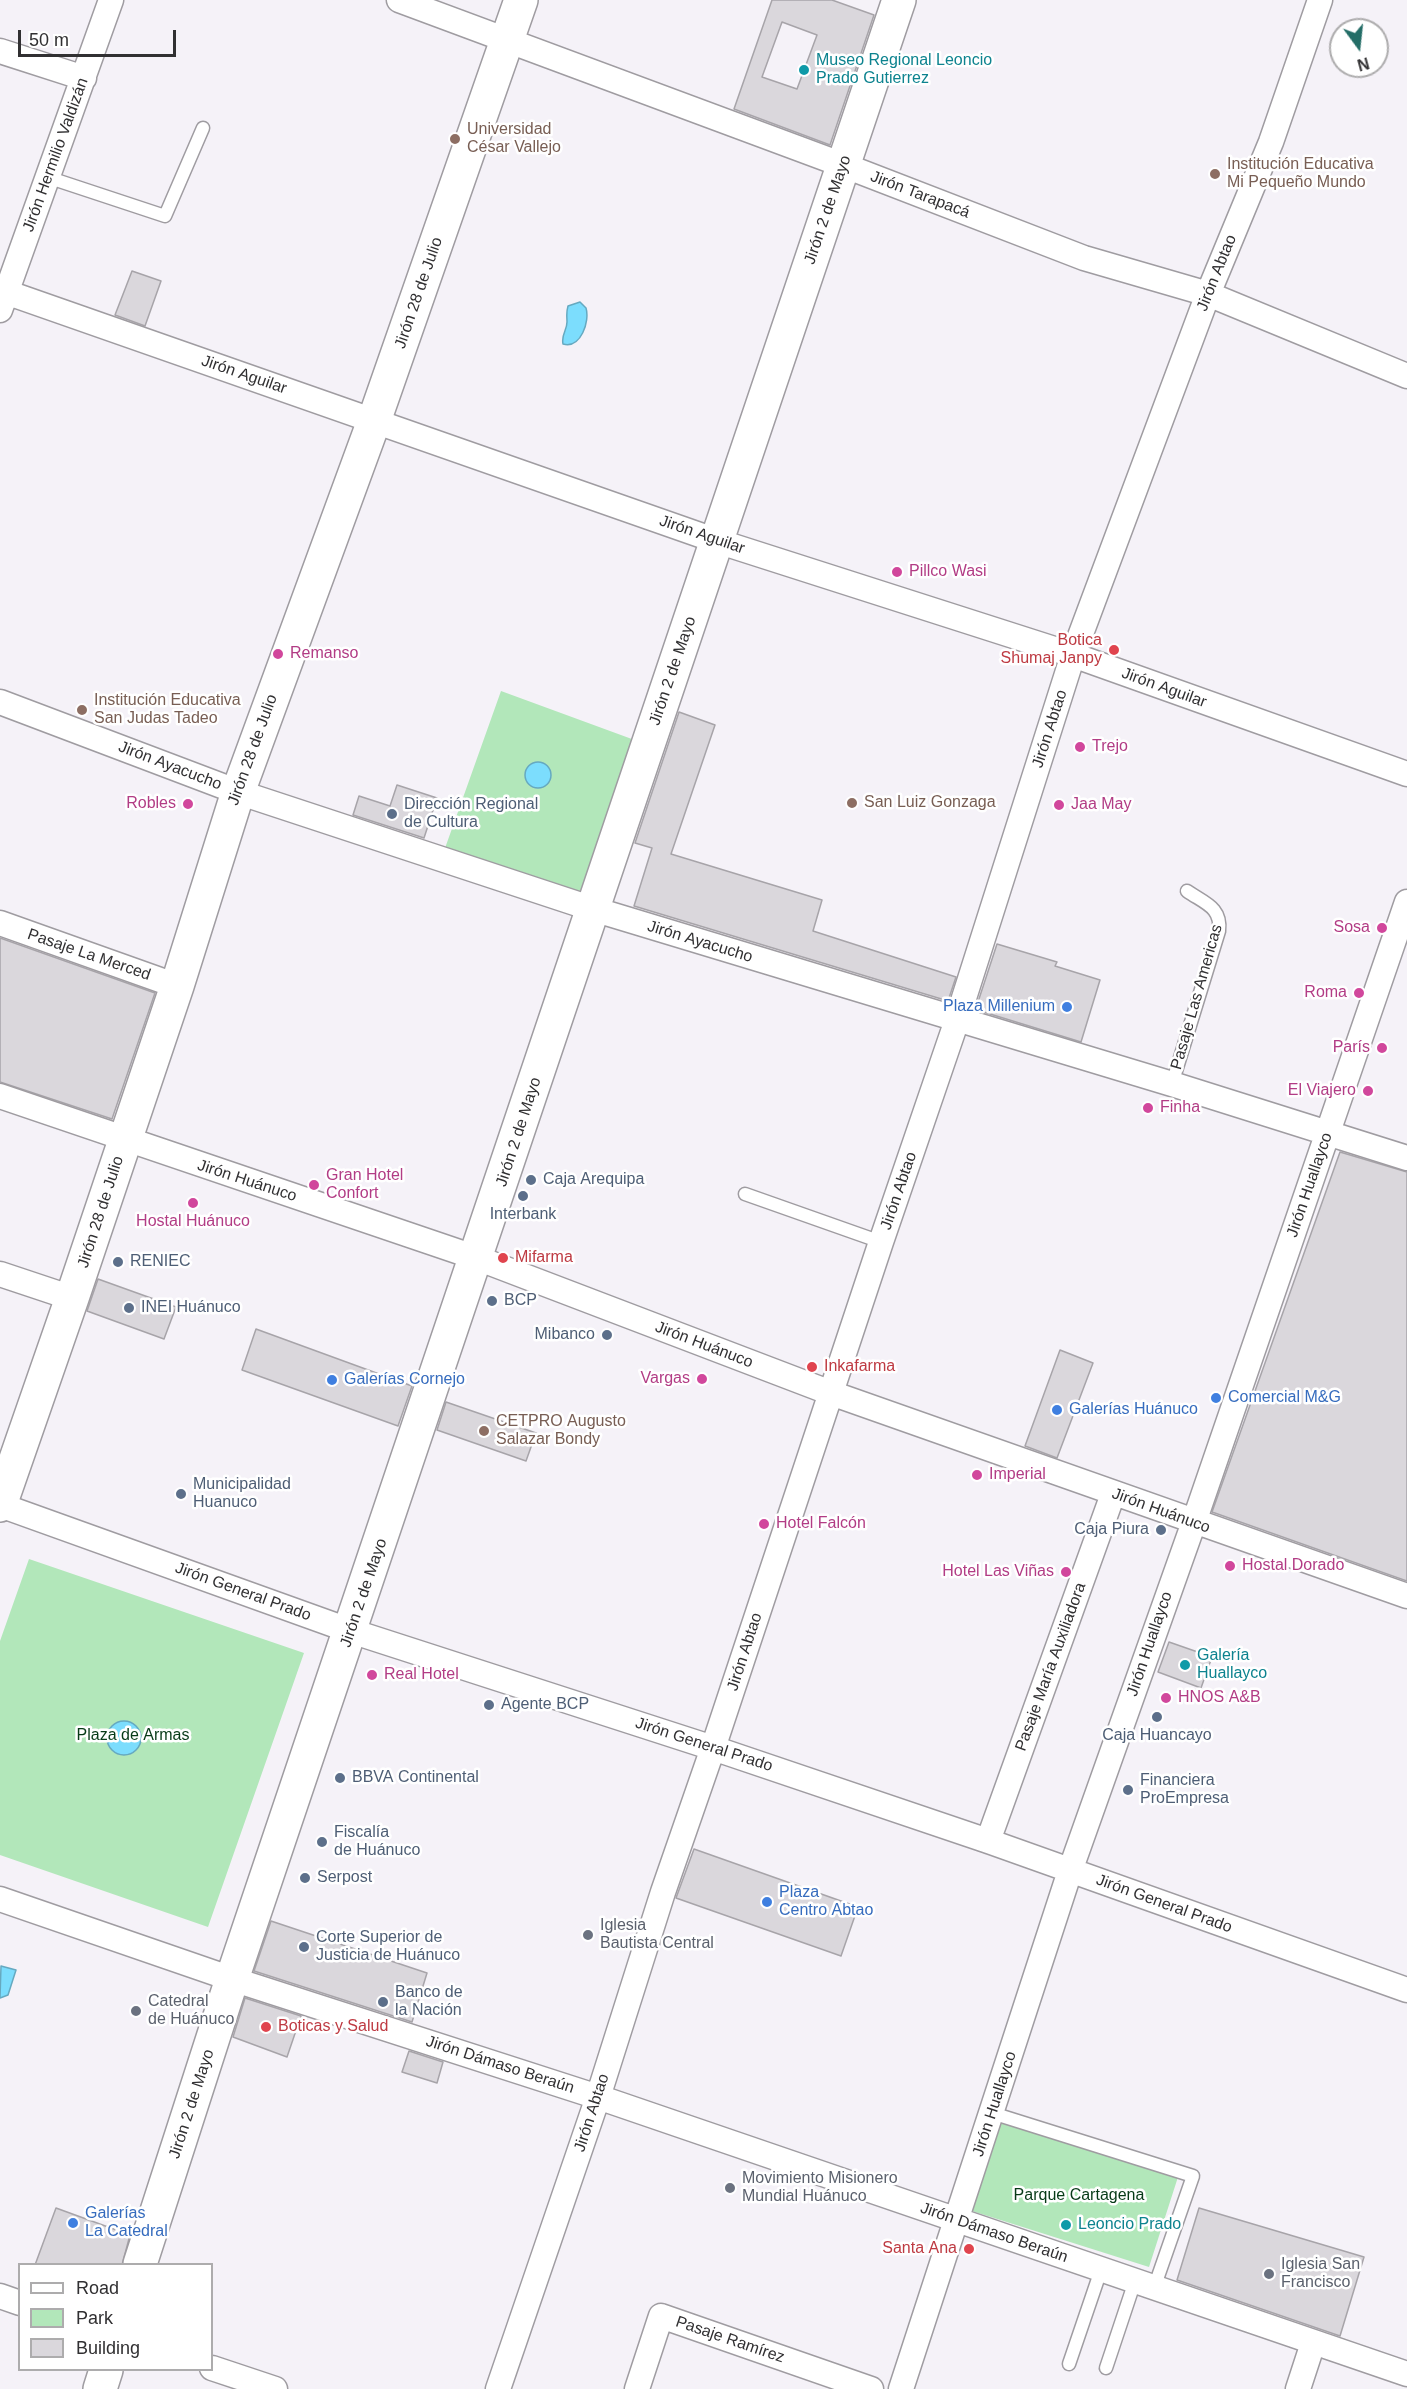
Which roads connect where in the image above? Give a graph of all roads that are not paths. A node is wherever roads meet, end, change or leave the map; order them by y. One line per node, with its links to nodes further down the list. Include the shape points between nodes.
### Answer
1 (111, 0): 8 (street, Jirón Hermilio Valdizán)
2 (399, 0): 6 (street, Jirón Tarapacá)
3 (521, 0): 6 (street, Jirón 28 de Julio)
4 (899, 0): 10 (street, Jirón 2 de Mayo)
5 (1320, 0): 12 (street, Jirón Abtao, via 1271,142)
6 (507, 40): 10 (street, Jirón Tarapacá); 15 (street, Jirón 28 de Julio)
7 (0, 51): 8 (street)
8 (84, 78): 11 (street, Jirón Hermilio Valdizán)
9 (203, 128): 11 (lane, via 165,216)
10 (843, 165): 12 (street, Jirón Tarapacá, via 1084,258); 16 (street, Jirón 2 de Mayo)
11 (47, 177): 13 (street, Jirón Hermilio Valdizán)
12 (1208, 294): 14 (street, Jirón Tarapacá); 17 (street, Jirón Abtao)
13 (2, 298): 15 (street, Jirón Aguilar)
14 (1407, 376)
15 (374, 421): 16 (street, Jirón Aguilar); 20 (street, Jirón 28 de Julio)
16 (717, 541): 17 (street, Jirón Aguilar); 23 (street, Jirón 2 de Mayo)
17 (1073, 655): 19 (street, Jirón Aguilar); 26 (street, Jirón Abtao)
18 (0, 702): 20 (street, Jirón Ayacucho)
19 (1407, 774)
20 (238, 792): 23 (street, Jirón Ayacucho); 25 (street, Jirón 28 de Julio)
21 (1187, 891): 27 (lane, Pasaje Las Americas, via 1217,912 1220,919)
22 (1407, 902): 29 (street, Jirón Huallayco)
23 (593, 909): 26 (street, Jirón Ayacucho); 34 (street, Jirón 2 de Mayo)
24 (0, 923): 25 (street, Pasaje La Merced)
25 (177, 986): 30 (street, Jirón 28 de Julio)
26 (957, 1020): 27 (street, Jirón Ayacucho); 33 (street, Jirón Abtao)
27 (1172, 1084): 29 (street, Jirón Ayacucho)
28 (0, 1096): 30 (street, Jirón Huánuco)
29 (1328, 1134): 31 (street, Jirón Ayacucho); 40 (street, Jirón Huallayco)
30 (125, 1140): 34 (street, Jirón Huánuco); 36 (street, Jirón 28 de Julio)
31 (1407, 1158)
32 (745, 1194): 33 (lane)
33 (881, 1242): 37 (street, Jirón Abtao)
34 (477, 1258): 37 (street, Jirón Huánuco); 42 (street, Jirón 2 de Mayo)
35 (0, 1274): 36 (street)
36 (72, 1298): 39 (street, Jirón 28 de Julio)
37 (831, 1393): 38 (street, Jirón Huánuco); 43 (street, Jirón Abtao)
38 (1113, 1494): 40 (street, Jirón Huánuco); 44 (street, Pasaje María Auxiliadora)
39 (0, 1505): 42 (street, Jirón General Prado)
40 (1194, 1522): 41 (street, Jirón Huánuco); 45 (street, Jirón Huallayco)
41 (1407, 1596)
42 (351, 1631): 43 (street, Jirón General Prado); 47 (street, Jirón 2 de Mayo)
43 (713, 1748): 44 (street, Jirón General Prado); 49 (street, Jirón Abtao)
44 (988, 1841): 45 (street, Jirón General Prado)
45 (1070, 1871): 48 (street, Jirón General Prado); 50 (street, Jirón Huallayco)
46 (0, 1899): 47 (street, Jirón Dámaso Beraún)
47 (232, 1979): 49 (street, Jirón Dámaso Beraún); 52 (street, Jirón 2 de Mayo)
48 (1407, 1990)
49 (598, 2097): 51 (street, Jirón Dámaso Beraún); 65 (street, Jirón Abtao)
50 (992, 2113): 51 (street, Jirón Huallayco); 54 (lane, via 1193,2175)
51 (957, 2220): 53 (street, Jirón Dámaso Beraún); 68 (street, Jirón Huallayco)
52 (141, 2263)
53 (1101, 2270): 54 (street, Jirón Dámaso Beraún); 58 (lane)
54 (1145, 2285): 57 (street, Jirón Dámaso Beraún); 60 (lane)
55 (0, 2296): 56 (street)
56 (18, 2302)
57 (1313, 2343): 62 (street, Jirón Dámaso Beraún); 69 (street)
58 (1069, 2364)
59 (213, 2368): 64 (street)
60 (1106, 2368)
61 (106, 2371): 63 (street)
62 (1407, 2374)
63 (100, 2389)
64 (275, 2389)
65 (498, 2389)
66 (637, 2389): 67 (street, Pasaje Ramírez, via 661,2316)
67 (871, 2389)
68 (901, 2389)
69 (1298, 2389)

